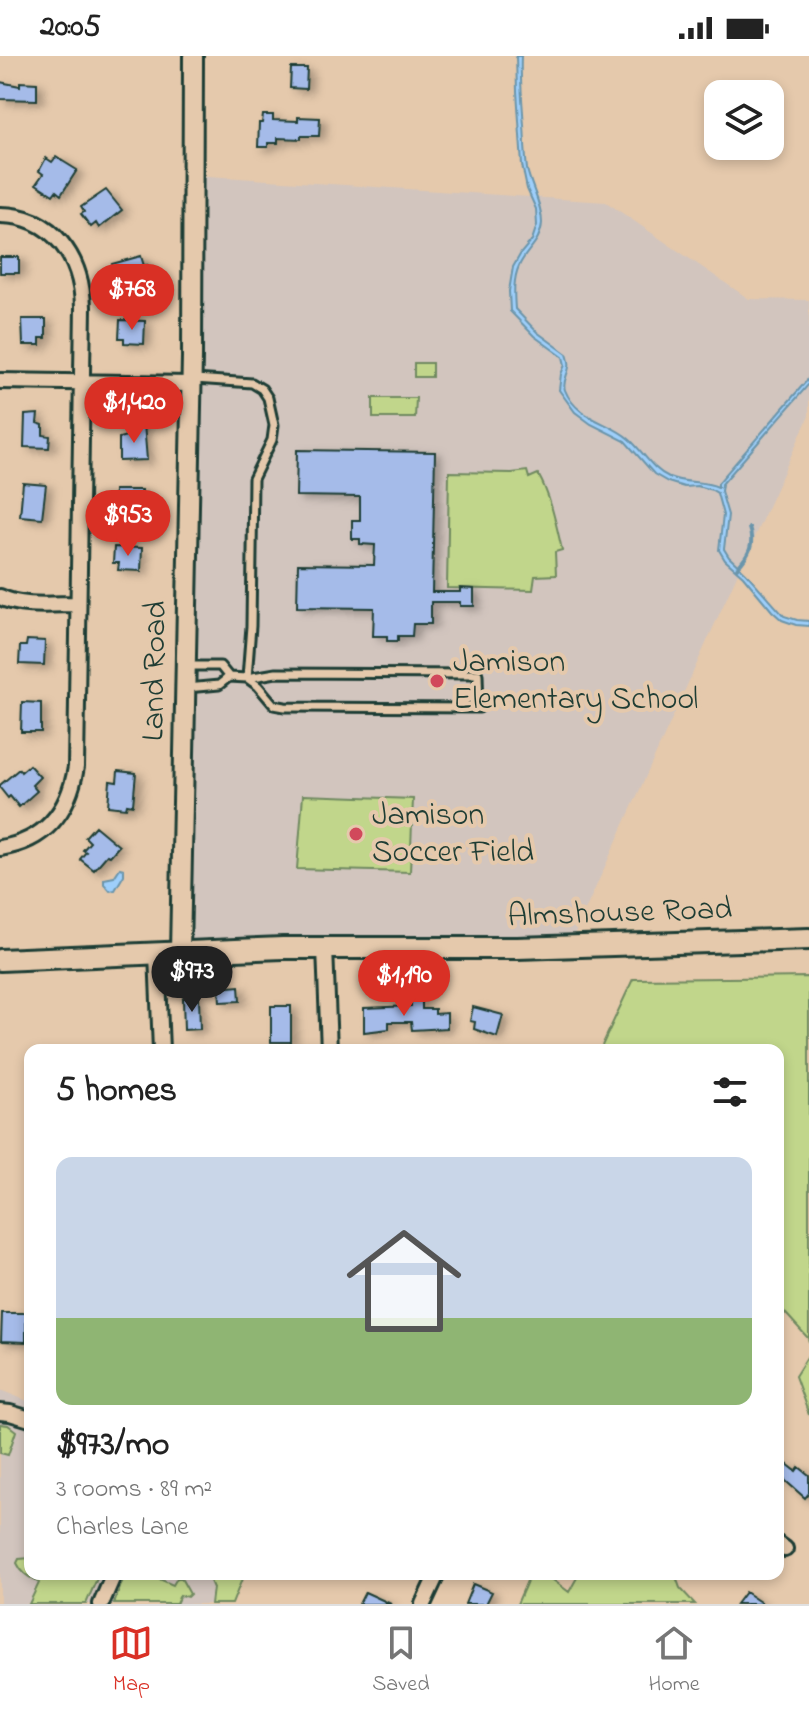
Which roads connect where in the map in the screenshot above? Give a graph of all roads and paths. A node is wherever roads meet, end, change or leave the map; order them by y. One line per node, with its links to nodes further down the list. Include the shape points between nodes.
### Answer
1 (193, 56): 5 (street, Land Road)
2 (0, 215): 4 (street, via 32,221 51,233 72,259 82,290)
3 (0, 381): 4 (street)
4 (81, 382): 5 (street); 7 (street)
5 (191, 382): 8 (street, Land Road); 10 (lane, via 252,383 268,398 274,425 253,479)
6 (0, 597): 7 (street)
7 (77, 604): 12 (street, via 73,785 52,823 22,842)
8 (186, 666): 9 (lane, via 220,666); 11 (street, Land Road)
9 (229, 677): 10 (lane); 11 (lane, via 219,685)
10 (247, 678): 10 (lane, via 274,705 285,707 479,708 478,674 276,673)
11 (185, 688): 15 (street, Land Road)
12 (0, 848)
13 (809, 939): 14 (main road, Almshouse Road)
14 (325, 948): 15 (main road, Almshouse Road); 19 (street)
15 (180, 952): 16 (main road, Almshouse Road)
16 (157, 953): 17 (main road, Almshouse Road); 18 (street)
17 (0, 960)
18 (161, 1044)
19 (329, 1044)
20 (0, 1412): 21 (street)
21 (24, 1417)
22 (111, 1580): 24 (street)
23 (434, 1580): 25 (street)
24 (101, 1604)
25 (423, 1604)

